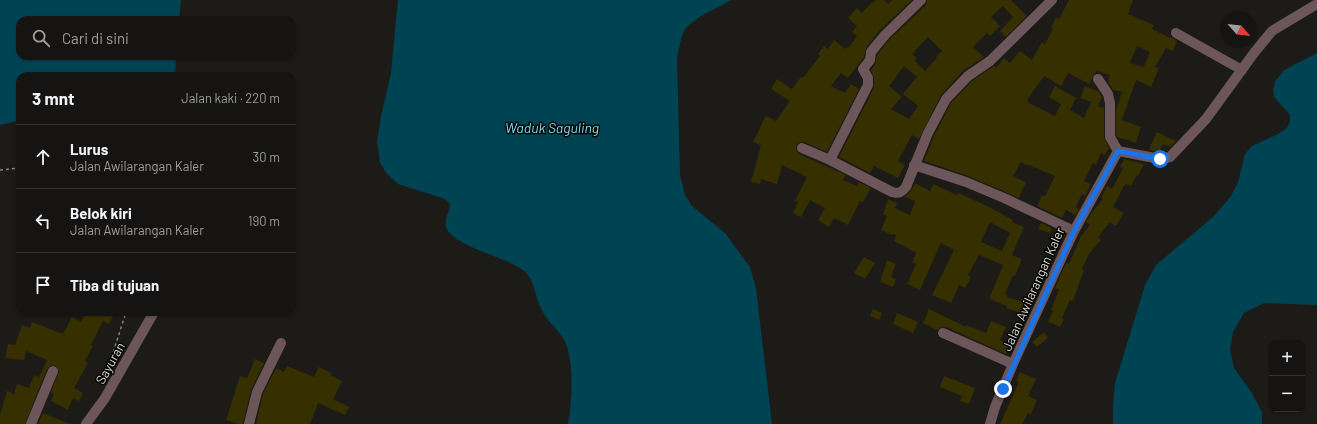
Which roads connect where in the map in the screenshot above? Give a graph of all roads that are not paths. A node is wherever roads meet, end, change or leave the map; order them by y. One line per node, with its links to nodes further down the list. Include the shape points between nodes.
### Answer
1 (921, 0): 9 (street, via 871,52 870,60 863,69 868,78 868,85)
2 (1052, 0): 10 (street, via 990,61 968,76 946,99)
3 (1317, 4): 5 (street, via 1272,31)
4 (1176, 33): 5 (street)
5 (1242, 70): 8 (street, via 1206,119 1170,157 1160,159)
6 (1098, 79): 8 (street, via 1108,94 1110,136)
7 (802, 148): 9 (street)
8 (1118, 151): 11 (street, Jalan Awilarangan Kaler)
9 (830, 160): 10 (street, via 896,194 906,187)
10 (914, 165): 11 (street, via 966,182)
11 (1074, 231): 15 (street, Jalan Awilarangan Kaler)
12 (152, 316): 18 (street, Sayuran, via 106,398)
13 (944, 333): 15 (street)
14 (281, 343): 19 (street, via 256,392)
15 (1013, 364): 20 (street, Jalan Awilarangan Kaler)
16 (53, 371): 17 (street)
17 (31, 424)
18 (86, 424)
19 (249, 424)
20 (990, 424)

